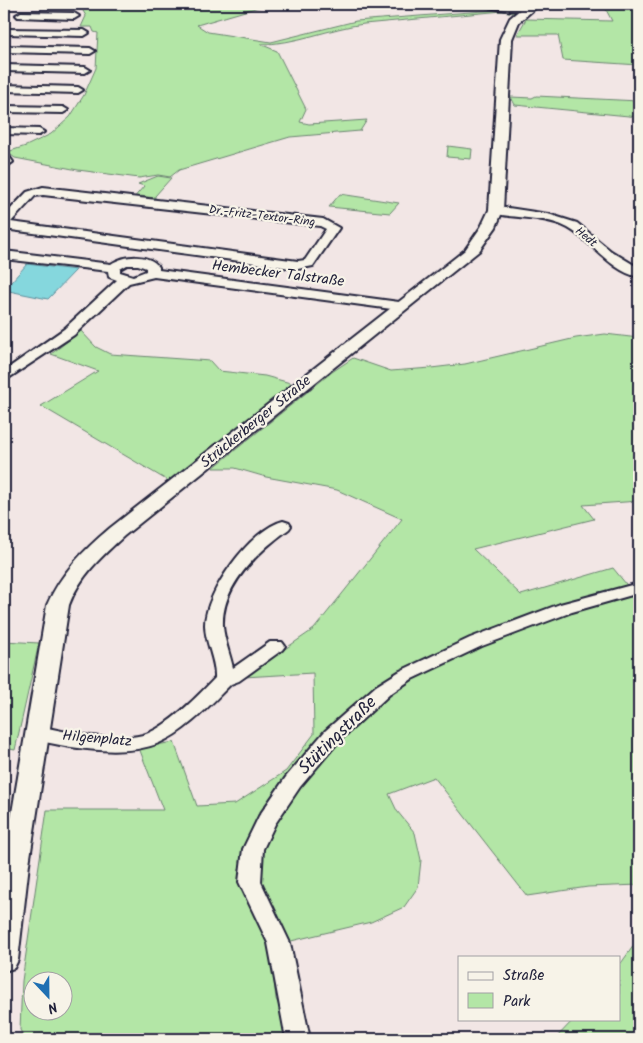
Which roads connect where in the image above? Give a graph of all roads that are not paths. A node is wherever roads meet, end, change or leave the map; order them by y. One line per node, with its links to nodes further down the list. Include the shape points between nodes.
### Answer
1 (29, 4): 4 (street)
2 (487, 4): 3 (street, Strückerberger Straße)
3 (531, 6): 20 (main road, Strückerberger Straße, via 514,20 505,48)
4 (21, 15): 5 (street); 6 (street)
5 (74, 16)
6 (5, 32): 7 (street)
7 (84, 33)
8 (4, 49): 9 (street)
9 (90, 51)
10 (4, 68): 11 (street)
11 (85, 70)
12 (4, 88): 13 (street)
13 (78, 90)
14 (4, 109): 15 (street)
15 (63, 110)
16 (4, 131): 17 (street)
17 (39, 132)
18 (4, 157): 19 (street, via 7,162)
19 (4, 165)
20 (496, 210): 27 (street, Hedt, via 548,218 573,226 607,254); 29 (main road, Strückerberger Straße, via 492,222 470,253)
21 (4, 224): 22 (street, Dr.-Fritz-Textor-Ring); 22 (street, Dr.-Fritz-Textor-Ring, via 29,195 43,191 323,223 333,228 309,263 301,265)
22 (152, 246): 24 (street)
23 (4, 255): 25 (street)
24 (140, 261): 25 (street, via 123,262); 26 (street, via 153,267)
25 (114, 268): 28 (street, via 114,274)
26 (152, 273): 28 (street, Hembecker Talstraße, via 143,278); 29 (street, Hembecker Talstraße)
27 (639, 273)
28 (126, 279): 30 (street, via 69,332)
29 (399, 306): 35 (main road, Strückerberger Straße, via 117,532 74,574 64,588 58,606)
30 (4, 377)
31 (283, 526): 34 (street, via 243,561 216,600 214,626)
32 (639, 588): 38 (street, Stütingstraße, via 566,608 485,638 406,675 332,736 293,782 266,821 253,849 250,882 279,943)
33 (276, 646): 34 (street, Hilgenplatz)
34 (224, 680): 35 (street, Hilgenplatz, via 161,735 147,741 120,744)
35 (37, 733): 36 (main road, Strückerberger Straße)
36 (10, 864): 37 (main road, Strückerberger Straße)
37 (4, 960)
38 (298, 1039)

